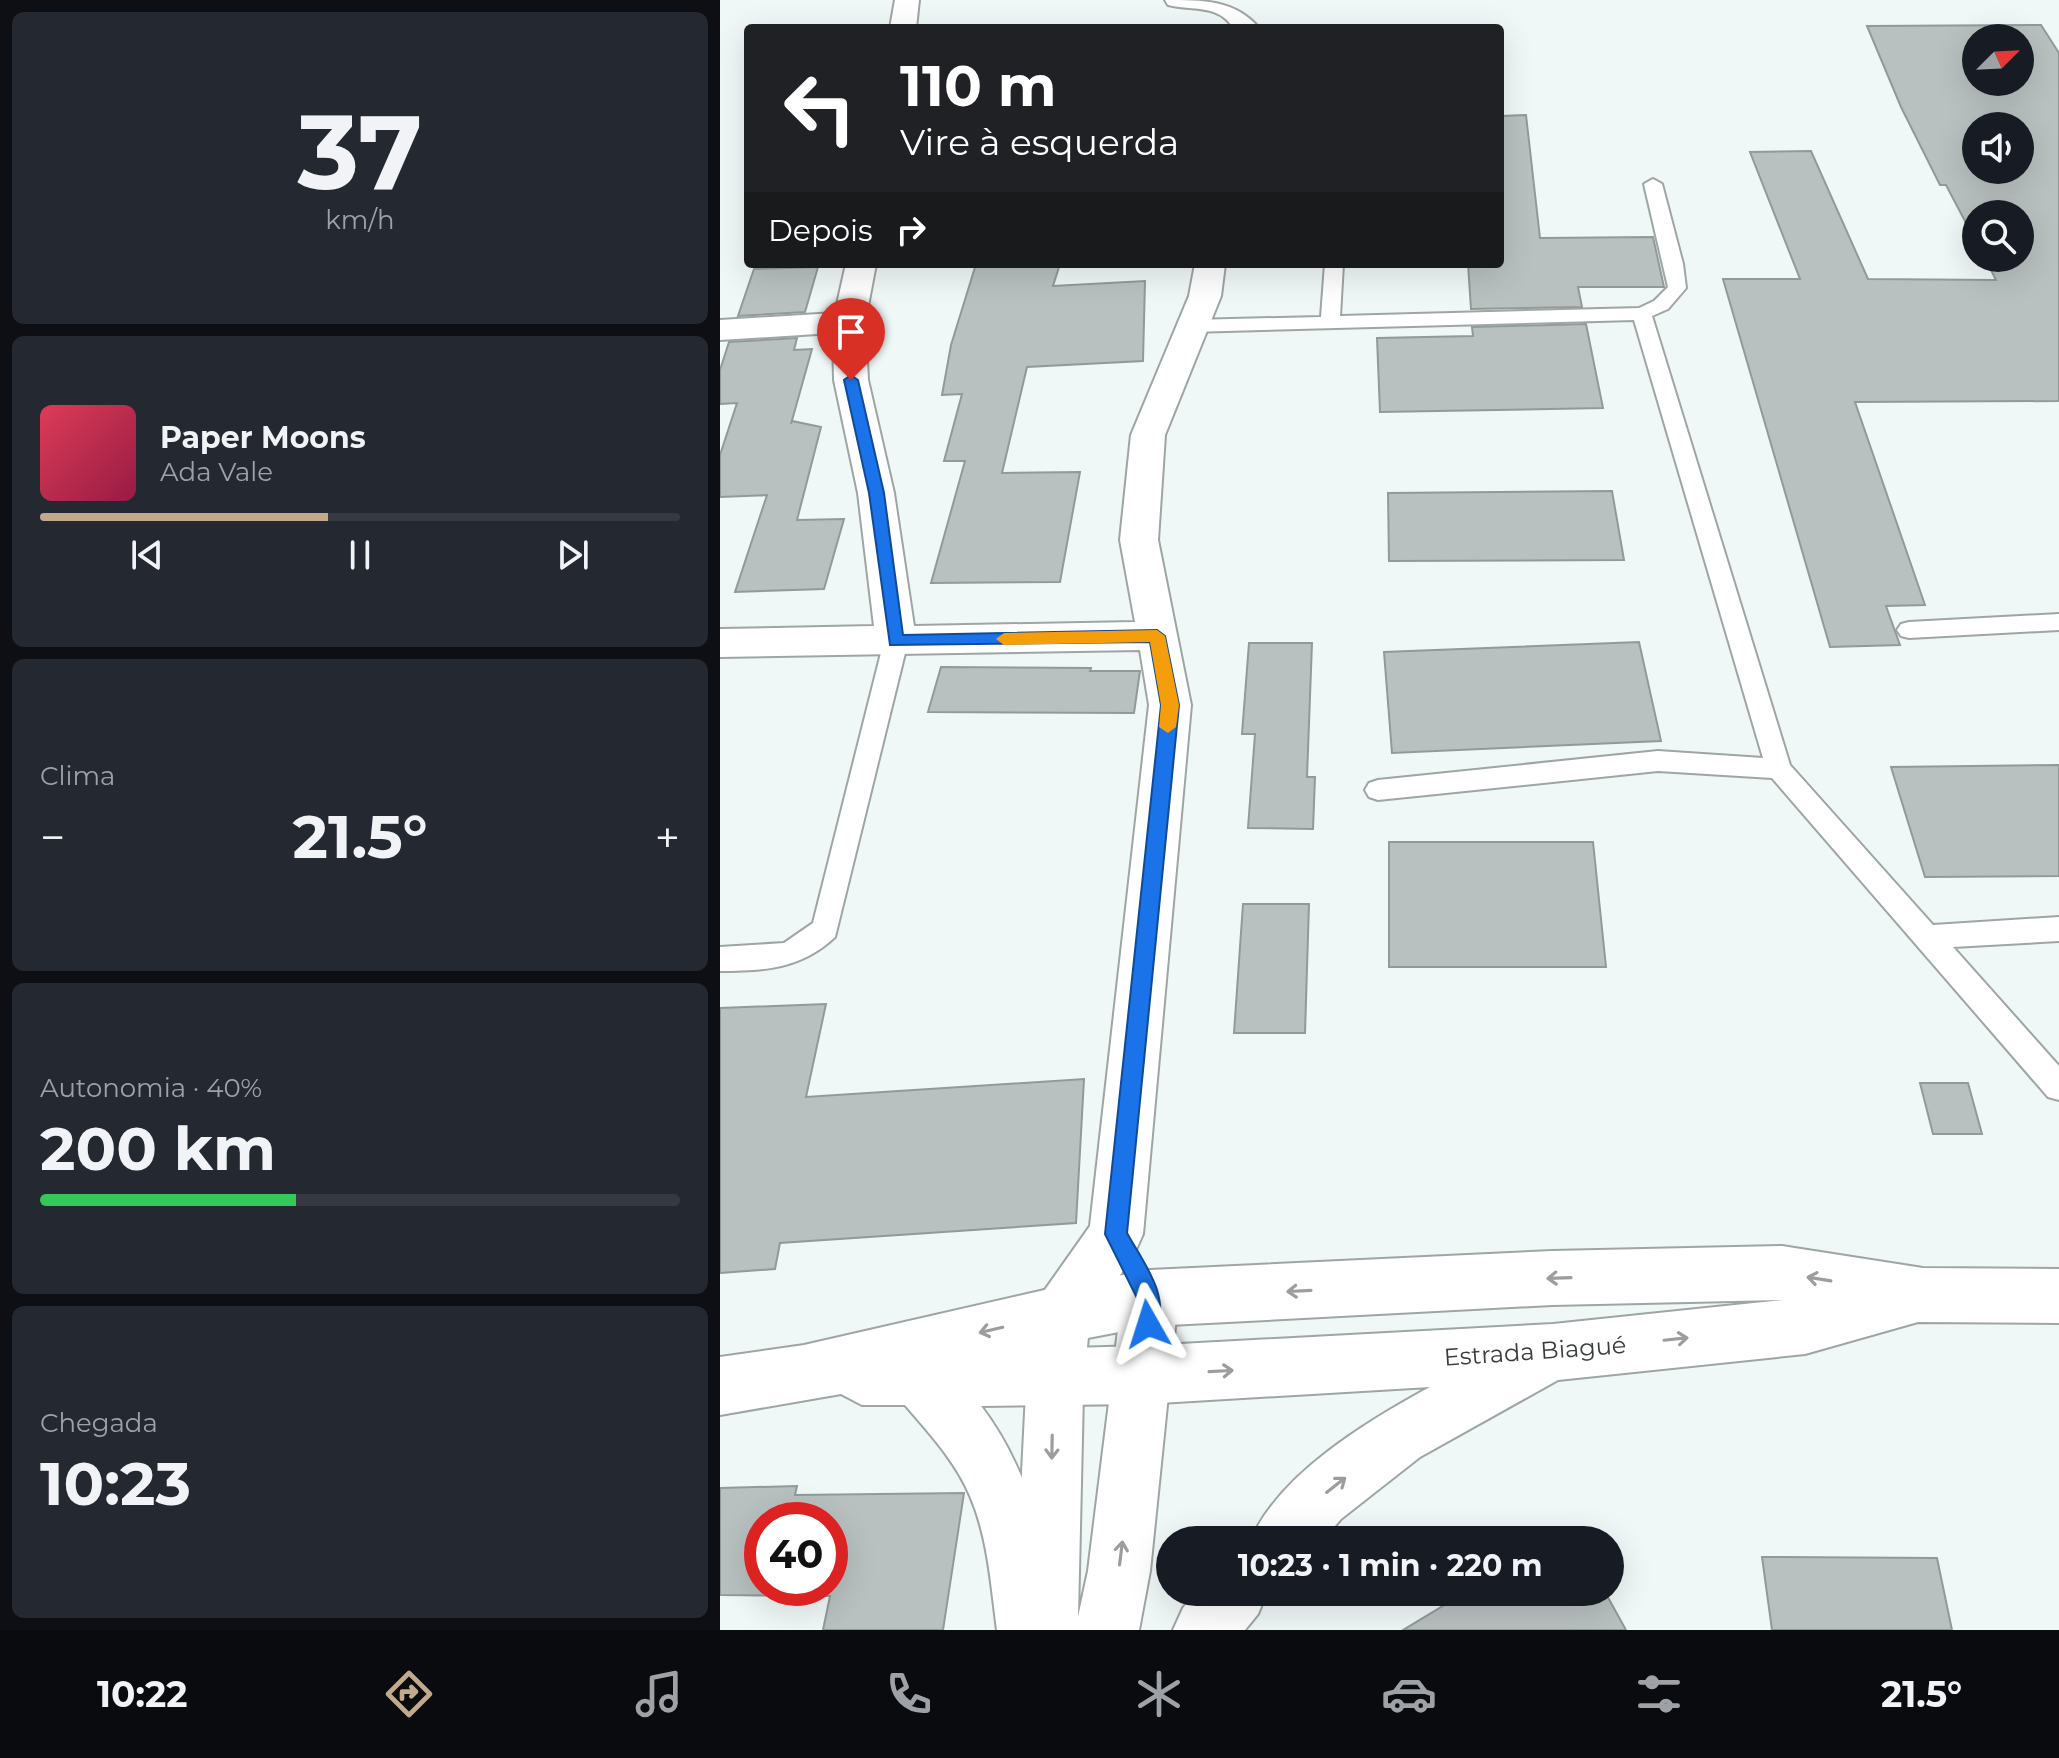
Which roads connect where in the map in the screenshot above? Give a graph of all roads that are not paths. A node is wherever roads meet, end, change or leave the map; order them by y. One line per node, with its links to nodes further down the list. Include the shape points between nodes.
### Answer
1 (907, 0): 3 (street)
2 (1177, 0): 4 (street, via 1231,6)
3 (904, 24)
4 (1244, 24)
5 (1653, 184): 9 (lane, via 1677,288 1661,305)
6 (860, 268): 10 (street)
7 (1209, 268): 12 (street, via 1205,296)
8 (1334, 268): 11 (lane)
9 (1642, 314): 11 (lane); 19 (lane)
10 (849, 322): 13 (street); 17 (street, via 851,380 876,493)
11 (1330, 324): 12 (lane)
12 (1190, 326): 16 (street, via 1148,435 1139,540)
13 (720, 330)
14 (2059, 622): 15 (lane)
15 (1909, 630)
16 (1157, 636): 17 (street); 25 (street, via 1170,705)
17 (896, 641): 18 (street); 23 (lane, via 825,929 809,946 786,957)
18 (720, 643)
19 (1779, 769): 20 (lane, via 1658,761); 22 (lane)
20 (1378, 790)
21 (2059, 929): 22 (lane)
22 (1927, 937): 24 (lane)
23 (720, 959)
24 (2059, 1087)
25 (1116, 1234): 28 (street); 29 (street)
26 (1923, 1295): 27 (street, Estrada Biagué); 28 (street, Estrada Biagué, one-way to 28, via 1782,1273 1552,1278); 30 (street, Estrada Biagué, one-way to 26, via 1805,1326)
27 (2059, 1296)
28 (1150, 1298): 29 (street, Estrada Biagué); 32 (street)
29 (1062, 1314): 31 (street, Estrada Biagué, one-way to 31); 34 (street)
30 (1553, 1352): 32 (street, Estrada Biagué, one-way to 30); 36 (street, one-way to 30, via 1320,1498 1399,1436)
31 (804, 1374): 33 (street, Estrada Biagué); 35 (street)
32 (1143, 1375): 34 (street, Estrada Biagué); 40 (street, one-way to 32)
33 (920, 1378): 34 (street, Estrada Biagué); 38 (street, via 996,1484)
34 (1053, 1378): 39 (street, one-way to 39)
35 (720, 1386)
36 (1295, 1526)
37 (1225, 1606): 41 (street)
38 (1029, 1630)
39 (1046, 1630)
40 (1107, 1630)
41 (1205, 1630)

